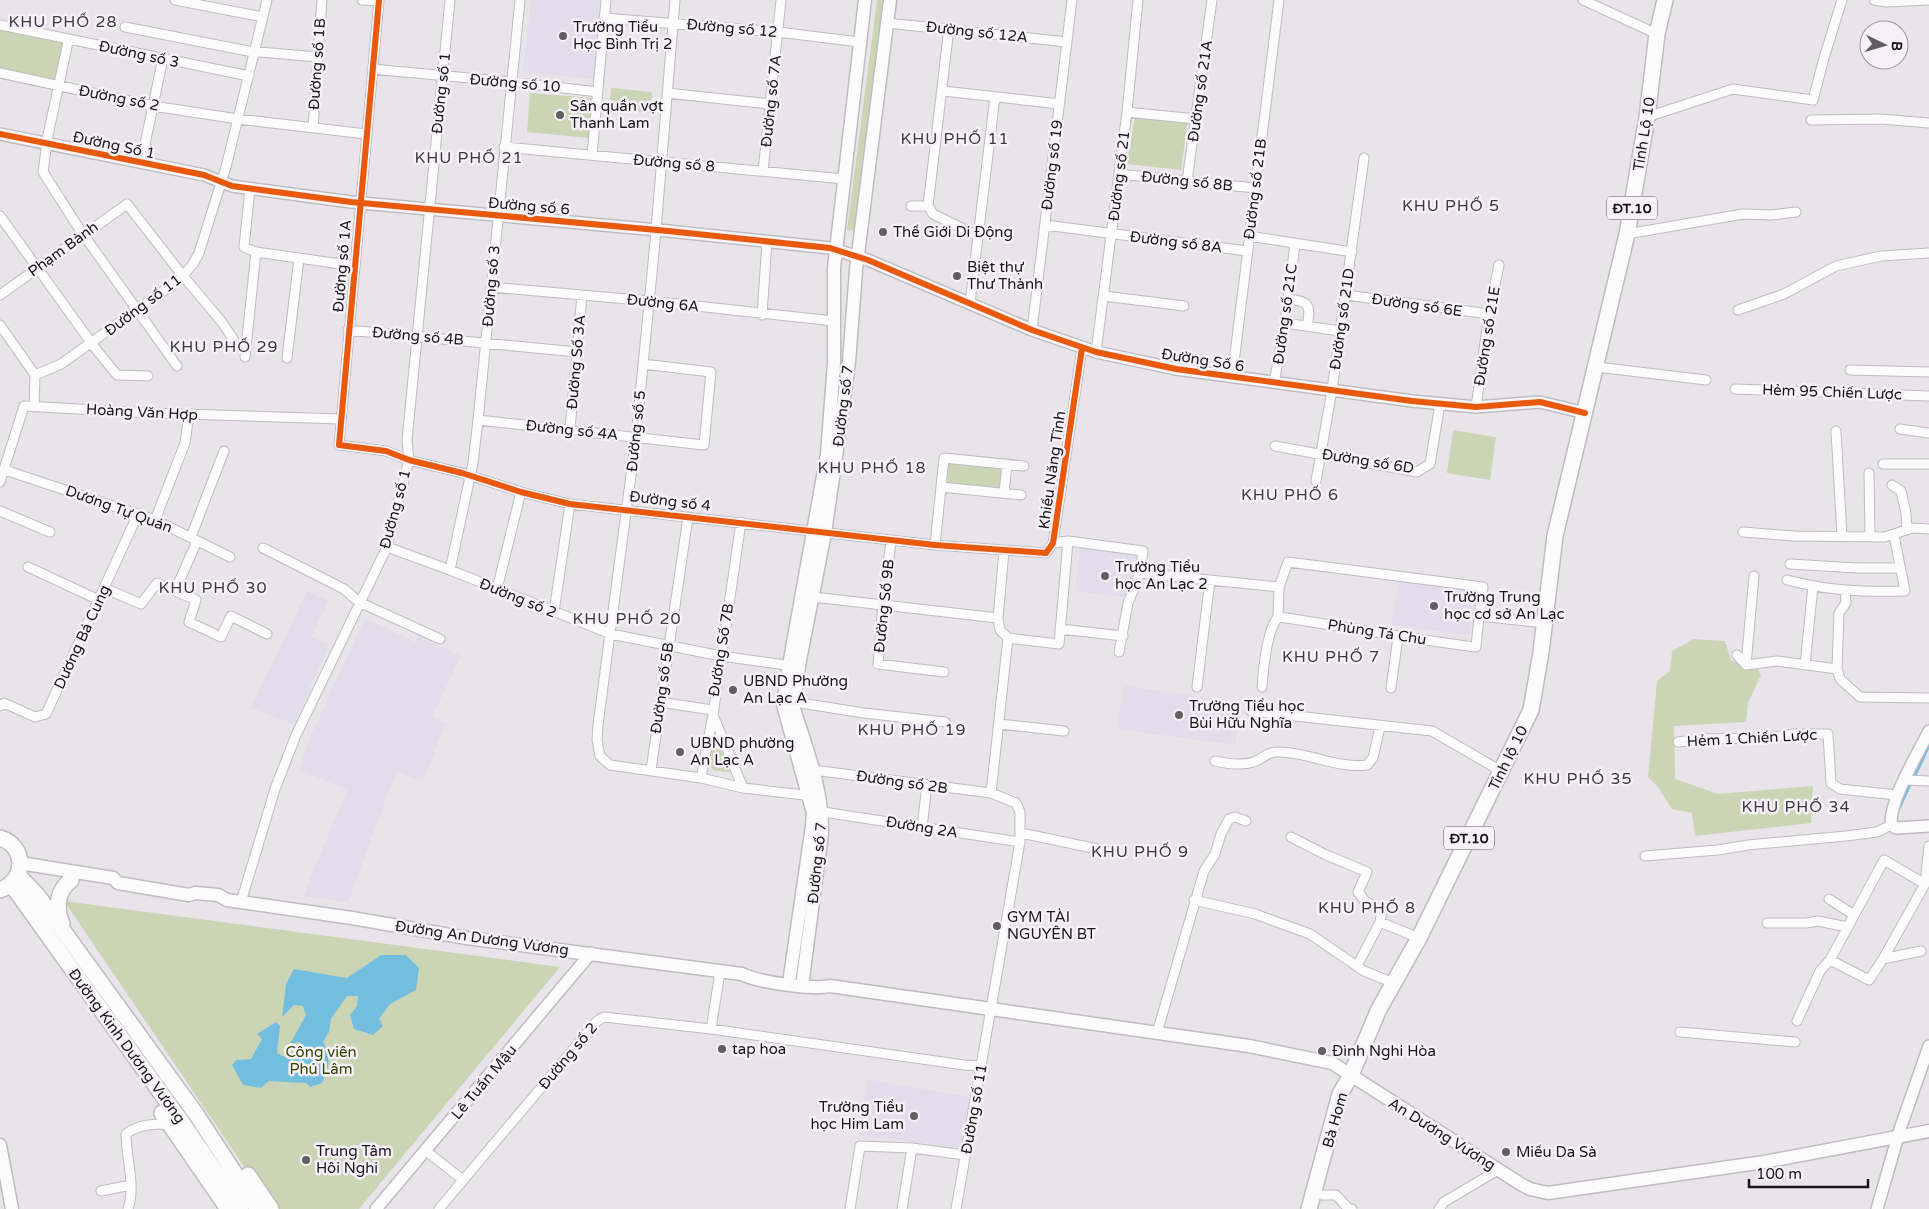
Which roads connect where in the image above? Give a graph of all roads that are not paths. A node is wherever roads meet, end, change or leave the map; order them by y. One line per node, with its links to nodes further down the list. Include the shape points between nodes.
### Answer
1 (175, 0): 22 (street)
2 (267, 0): 22 (street, Đường số 11)
3 (322, 0): 35 (street, Đường số 1B)
4 (362, 0): 5 (street)
5 (379, 0): 37 (street, Đường số 1A)
6 (450, 0): 40 (street, Đường số 1)
7 (520, 0): 41 (street, Đường số 3)
8 (606, 0): 23 (street)
9 (675, 0): 24 (street, Đường số 5)
10 (781, 0): 29 (street, Đường số 7A)
11 (865, 0): 32 (main road, Đường số 7)
12 (890, 0): 25 (main road, Đường số 7)
13 (1072, 0): 33 (street, Đường số 19)
14 (1138, 0): 50 (street, Đường số 21)
15 (1212, 0): 53 (street, Đường số 21A)
16 (1279, 0): 70 (street, Đường số 21B)
17 (1583, 0): 30 (street)
18 (1665, 0): 30 (main road, Tỉnh Lộ 10 / ĐT.10)
19 (1842, 0): 51 (street, via 1814,100 1733,89)
20 (1874, 0): 21 (street)
21 (1929, 0)
22 (263, 17): 34 (street, Đường số 11)
23 (604, 18): 24 (street, Đường số 12); 44 (street)
24 (673, 23): 29 (street, Đường số 12); 45 (street, Đường số 5)
25 (887, 23): 28 (street, Đường số 12A); 93 (main road, Đường số 7)
26 (0, 25): 31 (street, Đường số 3)
27 (125, 27): 34 (street)
28 (950, 28): 33 (street, Đường số 12A); 43 (street)
29 (778, 32): 32 (street, Đường số 12); 47 (street, Đường số 7A)
30 (1657, 34): 51 (main road, Tỉnh Lộ 10 / ĐT.10)
31 (71, 40): 36 (street, Đường số 3); 42 (street)
32 (859, 42): 67 (main road, Đường số 7)
33 (1067, 42): 48 (street, Đường số 19)
34 (255, 52): 35 (street); 39 (street, Đường số 11)
35 (317, 57): 56 (street, Đường số 1B)
36 (163, 58): 39 (street, Đường số 3); 49 (street)
37 (372, 69): 40 (street, Đường số 10); 58 (street, Đường số 1A)
38 (0, 73): 42 (street, Đường số 2)
39 (250, 76): 52 (street, Đường số 11)
40 (442, 77): 41 (street, Đường số 10); 75 (street, Đường số 1)
41 (512, 82): 44 (street, Đường số 10); 60 (street, Đường số 3)
42 (59, 86): 49 (street, Đường số 2); 59 (street)
43 (943, 91): 46 (street); 74 (street)
44 (598, 92): 61 (street)
45 (667, 94): 47 (street); 63 (street, Đường số 5)
46 (995, 97): 48 (street); 84 (street)
47 (770, 104): 65 (street, Đường số 7A)
48 (1060, 104): 79 (street, Đường số 19)
49 (153, 106): 52 (street, Đường số 2); 64 (street)
50 (1127, 112): 53 (street); 66 (street, Đường số 21)
51 (1647, 117): 83 (main road, Tỉnh Lộ 10 / ĐT.10)
52 (238, 119): 56 (street); 69 (street, Đường số 11)
53 (1196, 119): 68 (street, Đường số 21A)
54 (1811, 120): 55 (street)
55 (1929, 122)
56 (313, 128): 58 (street)
57 (0, 134): 59 (street, Đường Số 1)
58 (366, 134): 72 (street, Đường số 1A)
59 (46, 144): 64 (street, Đường Số 1); 81 (street, via 45,177)
60 (504, 147): 61 (street, Đường số 8); 78 (street, Đường số 3)
61 (592, 155): 63 (street, Đường số 8)
62 (1364, 158): 91 (street, Đường số 21D)
63 (661, 161): 65 (street, Đường số 8); 80 (street, Đường số 5)
64 (141, 163): 69 (street, Đường Số 1, via 204,175)
65 (763, 171): 67 (street, Đường số 8)
66 (1119, 174): 68 (street, Đường số 8B); 82 (street, Đường số 21)
67 (844, 180): 88 (main road, Đường số 7)
68 (1187, 181): 70 (street, Đường số 8B)
69 (222, 183): 71 (street, Đường số 6); 98 (street, Đường số 11, via 199,253)
70 (1255, 188): 85 (street, Đường số 21B)
71 (250, 189): 72 (street, Đường số 6); 90 (street, via 244,247)
72 (360, 203): 75 (street, Đường số 6); 96 (street, Đường số 1A)
73 (911, 206): 74 (street)
74 (928, 206): 84 (street, via 934,214)
75 (430, 209): 78 (street, Đường số 6); 119 (street, Đường số 1)
76 (1796, 212): 83 (street, via 1744,214)
77 (0, 216): 97 (street)
78 (498, 217): 80 (street, Đường số 6); 99 (street, Đường số 3)
79 (1045, 225): 82 (street, Đường số 8A); 117 (street, Đường số 19)
80 (656, 230): 86 (street, Đường số 6); 105 (street, Đường số 5)
81 (83, 234): 97 (street, Phạm Bành); 98 (street, Phạm Bành, via 127,204); 108 (street)
82 (1111, 234): 89 (street, Đường số 8A); 103 (street, Đường số 21)
83 (1628, 234): 130 (main road, Tỉnh Lộ 10 / ĐT.10)
84 (978, 236): 106 (street)
85 (1249, 236): 87 (street); 89 (street, Đường số 21B)
86 (767, 241): 88 (street, Đường số 6); 111 (street)
87 (1295, 244): 91 (street); 104 (street, Đường số 21C)
88 (836, 249): 93 (street, Đường Số 6); 112 (main road, Đường số 7)
89 (1247, 251): 135 (street, Đường số 21B)
90 (256, 252): 94 (street); 126 (street)
91 (1352, 252): 102 (street, Đường số 21D)
92 (1929, 252): 109 (street, via 1881,256 1836,266 1784,294)
93 (858, 257): 106 (street, Đường Số 6); 182 (main road, Đường số 7, via 848,362)
94 (299, 258): 96 (street); 127 (street)
95 (1499, 265): 110 (street, Đường số 21E)
96 (354, 266): 116 (street, Đường số 1A)
97 (37, 267): 100 (street, Phạm Bành); 122 (street)
98 (183, 276): 108 (street, Đường số 11); 120 (street)
99 (491, 287): 101 (street, Đường 6A); 121 (street, Đường số 3)
100 (0, 295)
101 (582, 295): 105 (street, Đường 6A); 124 (street, Đường Số 3A)
102 (1346, 295): 110 (street, Đường số 6E); 118 (street, Đường số 21D)
103 (1104, 296): 107 (street); 125 (street, Đường số 21)
104 (1288, 298): 113 (street, Đường số 21C); 115 (street, via 1307,304)
105 (650, 301): 111 (street, Đường 6A); 128 (street, Đường số 5)
106 (970, 303): 117 (street, Đường Số 6)
107 (1184, 306)
108 (138, 310): 122 (street, Đường số 11); 129 (street)
109 (1738, 310)
110 (1488, 314): 143 (street, Đường số 21E)
111 (762, 315): 112 (street, Đường 6A)
112 (834, 321): 182 (main road, Đường số 7, via 834,363)
113 (1285, 323): 115 (street); 137 (street, Đường số 21C)
114 (0, 325): 133 (street)
115 (1307, 326): 118 (street)
116 (348, 330): 119 (street, Đường số 4B); 146 (street, Đường số 1A)
117 (1032, 330): 123 (street, Đường Số 6)
118 (1340, 331): 139 (street, Đường số 21D)
119 (417, 336): 121 (street, Đường số 4B); 157 (street, Đường số 1, via 407,440)
120 (234, 340)
121 (486, 342): 124 (street, Đường số 4B); 147 (street, Đường số 3)
122 (91, 343): 133 (street, Đường số 11, via 61,364); 134 (street, via 117,375)
123 (1082, 348): 125 (street, Đường Số 6); 190 (street, Khiếu Năng Tĩnh)
124 (577, 352): 149 (street, Đường Số 3A)
125 (1096, 352): 135 (street, Đường Số 6)
126 (245, 357)
127 (287, 358)
128 (643, 364): 152 (street, Đường số 5); 152 (street, Đường số 4A, via 711,372 704,445)
129 (177, 366)
130 (1597, 367): 136 (street); 144 (main road, Tỉnh Lộ 10 / ĐT.10)
131 (1850, 370): 132 (street)
132 (1929, 372)
133 (35, 375): 142 (street)
134 (148, 376)
135 (1232, 378): 137 (street, Đường Số 6)
136 (1706, 380)
137 (1274, 383): 139 (street, Đường Số 6)
138 (1734, 389): 140 (street, Hẻm 95 Chiến Lược)
139 (1332, 390): 141 (street, Đường Số 6); 156 (street, Đường số 21D)
140 (1929, 396)
141 (1440, 404): 143 (street, Đường Số 6); 156 (street, Đường số 6D, via 1430,464 1417,472)
142 (34, 407): 145 (street, Hoàng Văn Hợp); 162 (street, via 24,406)
143 (1476, 407): 144 (street, Đường Số 6, via 1540,402)
144 (1584, 413): 218 (main road, Tỉnh lộ 10 / ĐT.10, via 1555,536)
145 (189, 414): 146 (street, Hoàng Văn Hợp); 177 (street, via 185,443)
146 (341, 419): 153 (street, Đường số 1A)
147 (478, 420): 149 (street, Đường số 4A); 164 (street, Đường số 3)
148 (1900, 429): 151 (street)
149 (570, 430): 152 (street, Đường số 4A)
150 (1836, 432): 185 (street)
151 (1929, 433)
152 (636, 437): 173 (street, Đường số 5)
153 (339, 445): 157 (street, Đường số 4, via 386,451)
154 (1275, 446): 156 (street, Đường số 6D)
155 (224, 451): 187 (street)
156 (1321, 454): 165 (street, Đường số 21D)
157 (409, 460): 164 (street, Đường số 4); 192 (street, Đường số 1)
158 (1008, 464): 161 (street); 168 (street, via 944,458); 170 (street)
159 (1884, 464): 160 (street)
160 (1929, 464)
161 (1024, 466)
162 (5, 470): 166 (street); 175 (street, Dương Tự Quán)
163 (1869, 473): 186 (street)
164 (470, 475): 169 (street, Đường số 4); 199 (street, Đường số 3)
165 (1316, 481)
166 (0, 482)
167 (1892, 484): 180 (street, via 1901,491)
168 (941, 487): 170 (street); 191 (street)
169 (521, 492): 172 (street, Đường số 4); 207 (street)
170 (1004, 493): 171 (street)
171 (1021, 494)
172 (570, 504): 173 (street, Đường số 4); 214 (street)
173 (626, 509): 176 (street, Đường số 4); 221 (street, Đường số 5)
174 (0, 511): 181 (street)
175 (138, 514): 177 (street, Dương Tự Quán); 206 (street, Dương Bá Cung)
176 (688, 517): 178 (street, Đường số 4); 226 (street, Đường số 5B)
177 (155, 520): 187 (street, Dương Tự Quán)
178 (741, 522): 182 (street, Đường số 4); 229 (street, Đường Số 7B)
179 (1929, 529): 180 (street)
180 (1907, 530): 184 (street)
181 (50, 532)
182 (819, 532): 188 (street, Đường số 4); 210 (main road, Đường số 7); 232 (main road, Đường số 7)
183 (1743, 532): 185 (street)
184 (1894, 534): 186 (street); 198 (street)
185 (1842, 536): 186 (street)
186 (1870, 537)
187 (194, 539): 195 (street, Dương Tự Quán); 208 (street)
188 (891, 541): 191 (street, Đường số 4); 213 (street, Đường Số 9B)
189 (1068, 541): 190 (street); 200 (street, via 1143,551); 219 (street)
190 (1053, 543): 194 (street, Khiếu Năng Tĩnh, via 1046,553)
191 (935, 545): 194 (street, Đường số 4)
192 (387, 546): 199 (street, Đường số 2); 212 (street, Đường số 1)
193 (263, 548): 212 (street, via 344,590)
194 (1004, 551): 217 (street)
195 (230, 557)
196 (1790, 564): 198 (street)
197 (28, 567): 211 (street)
198 (1900, 568): 209 (street, via 1905,591)
199 (450, 570): 207 (street, Đường số 2)
200 (1140, 573): 202 (street); 222 (street, via 1128,603)
201 (1754, 576): 230 (street)
202 (1210, 580): 205 (street); 235 (street)
203 (1788, 580): 204 (street)
204 (1812, 586): 209 (street); 231 (street)
205 (1279, 587): 215 (street, Phùng Tá Chu, via 1288,562 1483,587); 216 (street, Phùng Tá Chu)
206 (104, 588): 208 (street, via 141,604 157,583); 211 (street, Dương Bá Cung)
207 (497, 589): 214 (street, Đường số 2)
208 (175, 591): 220 (street, via 196,600 189,622 221,637 231,616)
209 (1845, 591): 233 (street, via 1846,603 1840,613)
210 (813, 597): 213 (street); 232 (main road, Đường số 7)
211 (99, 600): 241 (street, Dương Bá Cung, via 46,714 35,717 4,703)
212 (360, 602): 225 (street); 280 (street, Đường số 1, via 296,735 275,789)
213 (883, 604): 217 (street); 234 (street, Đường Số 9B, via 878,664)
214 (554, 612): 221 (street, Đường số 2)
215 (1479, 616): 218 (street); 223 (street, Phùng Tá Chu, via 1476,646)
216 (1278, 617): 223 (street, Phùng Tá Chu); 236 (street, via 1272,625)
217 (998, 618): 224 (street, via 1000,630)
218 (1544, 624): 253 (main road, Tỉnh lộ 10 / ĐT.10, via 1531,710)
219 (1060, 629): 222 (street); 224 (street, via 1058,644)
220 (267, 634)
221 (611, 634): 226 (street, Đường số 2); 251 (street, Đường số 5, via 598,725 600,756 610,765)
222 (1123, 636): 227 (street)
223 (1398, 637): 237 (street)
224 (1008, 638): 245 (street)
225 (440, 639)
226 (668, 646): 229 (street, Đường số 2); 239 (street, Đường số 5B)
227 (1119, 652)
228 (1737, 655): 230 (street)
229 (721, 656): 232 (street, Đường số 2); 243 (street, Đường Số 7B)
230 (1746, 665): 231 (street, via 1777,661)
231 (1805, 665): 233 (street)
232 (794, 666): 240 (main road, Đường số 7); 261 (main road, Đường số 7, via 784,705)
233 (1837, 669): 238 (street, via 1840,679 1860,697)
234 (944, 672)
235 (1197, 687)
236 (1262, 687)
237 (1391, 688)
238 (1929, 698)
239 (660, 702): 243 (street); 251 (street, Đường số 5B)
240 (794, 702): 244 (street); 252 (main road, Đường số 7)
241 (0, 706)
242 (1251, 711): 246 (street)
243 (713, 712): 254 (street, Đường Số 7B); 258 (street, Đường Số 7B)
244 (945, 722)
245 (999, 724): 247 (street); 259 (street)
246 (1380, 727): 250 (street, via 1373,758 1367,765 1355,767 1279,752 1266,754 1254,762 1231,765); 253 (street, via 1432,732)
247 (1064, 731)
248 (1929, 731): 255 (street)
249 (1678, 742): 260 (street, Hẻm 1 Chiến Lược, via 1828,734 1831,783 1840,789)
250 (1215, 761)
251 (651, 770): 254 (street, Đường số 5)
252 (813, 770): 257 (street, Đường số 2B); 261 (main road, Đường số 7)
253 (1501, 771): 286 (main road, Tỉnh lộ 10 / ĐT.10)
254 (701, 778): 258 (street, Đường số 5)
255 (1910, 780): 256 (street); 260 (street)
256 (1929, 781)
257 (927, 785): 259 (street, Đường số 2B); 267 (street)
258 (742, 788): 261 (street, Đường số 5)
259 (991, 793): 269 (street, via 1016,803 1020,812)
260 (1897, 795): 264 (street)
261 (814, 796): 262 (main road, Đường số 7); 293 (main road, Đường số 7)
262 (823, 812): 267 (street, Đường 2A); 294 (main road, Đường số 7)
263 (1246, 821): 278 (street, via 1235,817 1229,819)
264 (1890, 825): 266 (street, via 1896,828); 273 (street, via 1877,832 1846,836)
265 (0, 826): 270 (main road)
266 (1929, 826)
267 (922, 827): 269 (street, Đường 2A)
268 (1291, 837): 282 (street, via 1366,872 1358,892 1365,901 1382,911)
269 (1021, 838): 272 (street, Đường 2A); 296 (street)
270 (4, 840): 274 (main road, via 16,850)
271 (1929, 846): 277 (street)
272 (1107, 851)
273 (1645, 856)
274 (12, 879): 275 (main road, Đường An Dương Vương); 276 (main road, Đường An Dương Vương, via 113,878); 285 (main road, Đường Kinh Dương Vương, via 38,896); 305 (main road, Đường Kinh Dương Vương); 320 (main road, Đường Kinh Dương Vương)
275 (71, 880): 276 (main road, Đường An Dương Vương, via 111,886); 285 (main road, via 63,888 58,906)
276 (118, 883): 280 (main road, Đường An Dương Vương, via 189,895 218,895 223,900)
277 (1925, 884): 281 (street, via 1884,860); 289 (street)
278 (1194, 900): 291 (street, via 1255,914 1310,934); 300 (street)
279 (1828, 900): 281 (street)
280 (241, 902): 288 (main road, Đường An Dương Vương, via 467,938)
281 (1854, 915): 284 (street)
282 (1380, 922): 286 (street); 291 (street)
283 (1767, 923): 284 (street, via 1818,921)
284 (1847, 927): 290 (street)
285 (68, 937): 321 (main road, Đường Kinh Dương Vương, via 196,1114); 322 (main road, Đường Kinh Dương Vương, via 80,941 130,1005)
286 (1418, 938): 295 (main road, Tỉnh lộ 10 / ĐT.10)
287 (1921, 951): 289 (street)
288 (591, 953): 292 (main road, Đường An Dương Vương); 310 (street, Lê Tuấn Mậu)
289 (1883, 959): 290 (street, via 1869,980)
290 (1830, 960): 297 (street, via 1820,971)
291 (1357, 966): 295 (street)
292 (720, 972): 293 (main road, Đường An Dương Vương, via 742,974 751,971); 298 (street)
293 (789, 980): 294 (main road, Đường An Dương Vương)
294 (802, 982): 296 (main road, Đường An Dương Vương, via 822,988 830,986)
295 (1394, 983): 304 (main road, Tỉnh lộ 10 / ĐT.10, via 1379,1009)
296 (991, 1010): 300 (main road, An Dương Vương); 303 (street, Đường số 11)
297 (1797, 1021)
298 (711, 1028): 303 (street, Đường số 2); 313 (street, Đường số 2, via 612,1017 597,1020)
299 (1680, 1032): 301 (street)
300 (1157, 1033): 304 (main road, An Dương Vương, via 1249,1046 1332,1064)
301 (1795, 1042)
302 (1929, 1046): 307 (street)
303 (982, 1066): 311 (street, Đường số 11)
304 (1350, 1077): 312 (main road, An Dương Vương); 316 (main road, Bà Hom / ĐT.10, via 1350,1097)
305 (170, 1124): 314 (street, via 133,1128 126,1134); 319 (main road, Đường Kinh Dương Vương)
306 (1929, 1132): 307 (main road, An Dương Vương)
307 (1897, 1138): 312 (main road, An Dương Vương, via 1692,1173 1548,1193 1530,1189); 331 (street)
308 (0, 1145): 317 (main road)
309 (912, 1148): 311 (street); 325 (street, via 860,1146); 326 (street)
310 (426, 1151): 313 (street); 323 (street, Lê Tuấn Mậu)
311 (965, 1155): 327 (street, Đường số 11)
312 (1498, 1170): 330 (street, via 1444,1202)
313 (463, 1180): 324 (street, Đường số 2)
314 (132, 1185): 315 (street); 318 (street)
315 (101, 1191)
316 (1318, 1199): 328 (main road, Bà Hom / ĐT.10); 329 (street, via 1336,1195)
317 (12, 1209)
318 (128, 1209)
319 (228, 1209)
320 (241, 1209)
321 (258, 1209)
322 (271, 1209)
323 (376, 1209)
324 (439, 1209)
325 (850, 1209)
326 (902, 1209)
327 (956, 1209)
328 (1309, 1209)
329 (1352, 1209)
330 (1439, 1209)
331 (1877, 1209)

